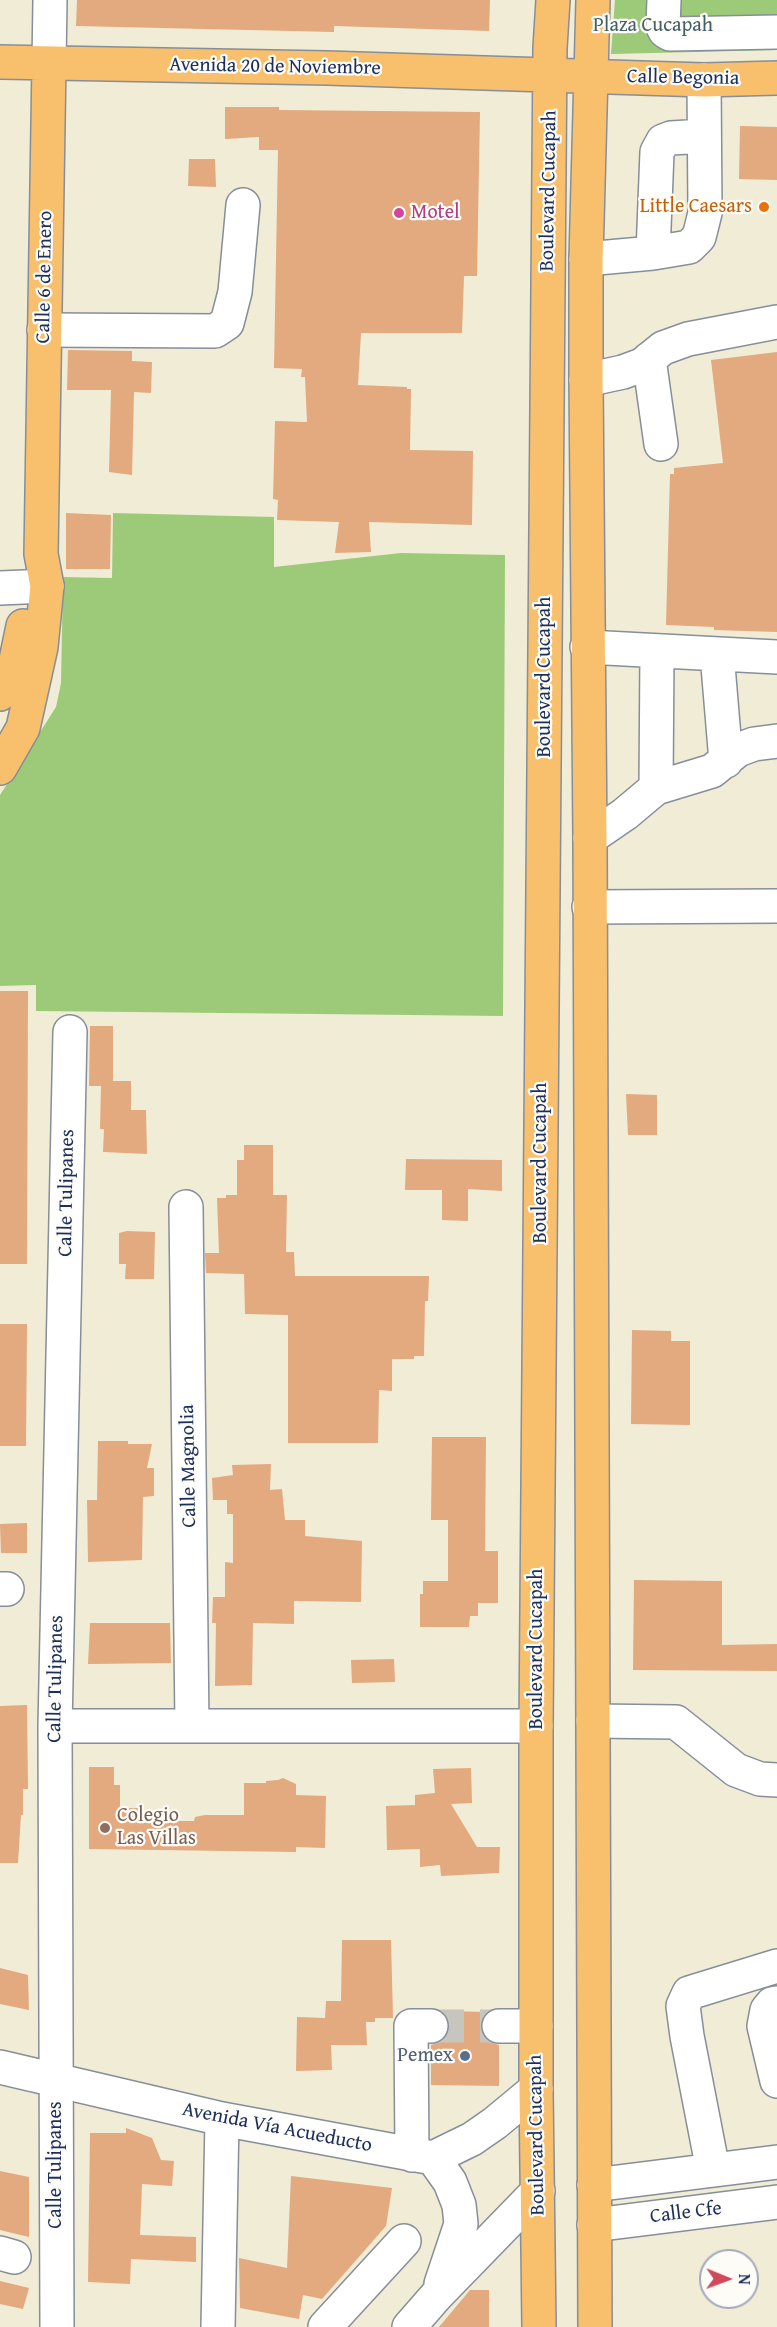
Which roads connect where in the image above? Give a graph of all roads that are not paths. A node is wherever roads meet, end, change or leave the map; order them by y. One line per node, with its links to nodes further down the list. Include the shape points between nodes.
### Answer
1 (50, 0): 10 (street, Calle 6 de Enero)
2 (530, 0): 9 (main road)
3 (553, 0): 9 (main road, Boulevard Cucapah)
4 (593, 0): 11 (main road, Boulevard Cucapah)
5 (664, 0): 6 (street, via 663,27 670,34)
6 (763, 32): 7 (street)
7 (777, 58)
8 (0, 62): 10 (main road, Avenida 20 de Noviembre)
9 (550, 62): 10 (main road, Avenida 20 de Noviembre, via 327,68); 11 (main road, Avenida 20 de Noviembre); 41 (main road, Boulevard Cucapah)
10 (49, 63): 19 (main road, Calle 6 de Enero)
11 (590, 76): 13 (main road, Calle Begonia); 17 (main road, Boulevard Cucapah)
12 (777, 78): 13 (main road, Calle Begonia)
13 (704, 80): 14 (street)
14 (704, 136): 16 (street, via 705,213 699,237 689,248); 16 (street, via 671,138 663,141 657,152)
15 (243, 205): 19 (street, via 235,292 227,323 215,331)
16 (653, 253): 17 (street)
17 (586, 259): 21 (main road, Boulevard Cucapah)
18 (777, 322): 20 (street, via 688,339 663,348)
19 (44, 330): 23 (main road, Calle 6 de Enero, via 41,554)
20 (649, 359): 21 (street, via 623,372); 22 (street)
21 (586, 380): 24 (main road, Boulevard Cucapah)
22 (661, 444)
23 (26, 587): 28 (main road, via 15,665); 31 (main road, via 41,647 23,728)
24 (587, 647): 25 (street); 33 (main road, Boulevard Cucapah)
25 (657, 651): 26 (street); 32 (street)
26 (717, 654): 27 (street); 30 (street)
27 (777, 657)
28 (0, 694)
29 (777, 741): 30 (street, via 738,750)
30 (726, 762): 32 (street, via 712,771)
31 (0, 768)
32 (656, 788): 33 (street)
33 (590, 838): 35 (main road, Boulevard Cucapah)
34 (777, 906): 35 (street)
35 (588, 907): 38 (main road, Boulevard Cucapah)
36 (70, 1032): 39 (street, Calle Tulipanes)
37 (186, 1207): 40 (street, Calle Magnolia)
38 (593, 1721): 42 (street, via 676,1722 736,1770 760,1779); 57 (main road, Boulevard Cucapah)
39 (55, 1726): 40 (street); 49 (street, Calle Tulipanes)
40 (192, 1726): 41 (street)
41 (536, 1726): 47 (main road, Boulevard Cucapah)
42 (777, 1780)
43 (777, 1966): 55 (street, via 689,1993 683,2006)
44 (777, 2003): 50 (street, via 767,2010 764,2026)
45 (431, 2026): 53 (street, via 411,2026)
46 (499, 2026): 47 (street)
47 (536, 2026): 51 (main road, Boulevard Cucapah)
48 (0, 2067): 49 (street, Avenida Vía Acueducto)
49 (55, 2080): 52 (street, Avenida Vía Acueducto); 64 (street, Calle Tulipanes)
50 (777, 2081)
51 (536, 2089): 53 (street, via 472,2139); 58 (main road, Boulevard Cucapah)
52 (222, 2119): 53 (street, Avenida Vía Acueducto); 65 (street)
53 (423, 2156): 63 (street, via 450,2182 461,2224)
54 (777, 2162): 55 (street, Calle Cfe)
55 (712, 2170): 56 (street, Calle Cfe)
56 (667, 2176): 57 (street, Calle Cfe); 60 (street)
57 (594, 2185): 61 (main road, Boulevard Cucapah)
58 (538, 2191): 63 (street); 68 (main road, Boulevard Cucapah)
59 (777, 2202): 60 (street, Calle Cfe)
60 (672, 2215): 61 (street, Calle Cfe)
61 (594, 2225): 69 (main road, Boulevard Cucapah)
62 (404, 2241): 66 (street)
63 (437, 2295): 67 (street)
64 (57, 2327)
65 (218, 2327)
66 (325, 2327)
67 (409, 2327)
68 (539, 2327)
69 (595, 2327)

